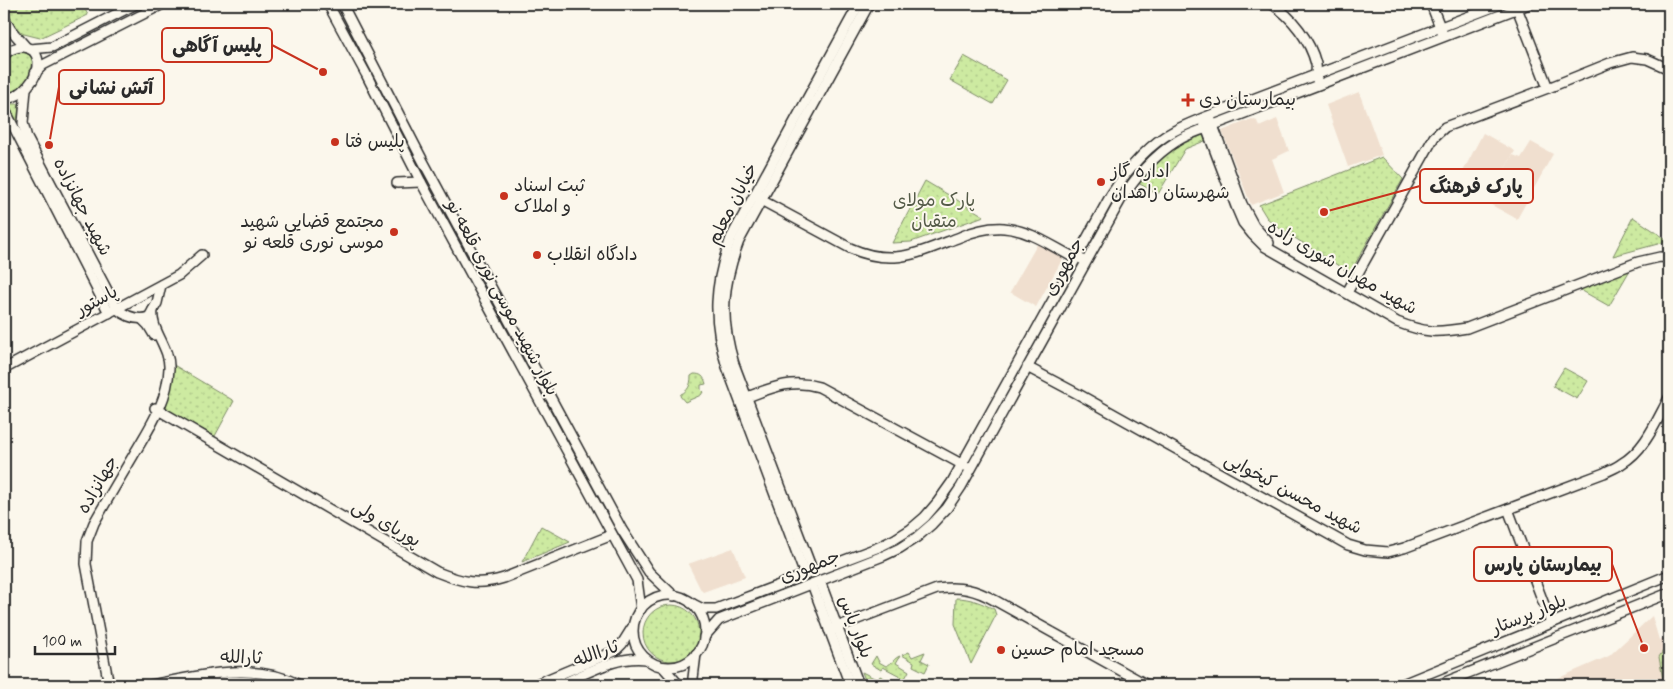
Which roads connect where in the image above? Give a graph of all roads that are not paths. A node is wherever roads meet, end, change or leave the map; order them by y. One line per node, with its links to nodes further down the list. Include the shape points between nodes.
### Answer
1 (136, 4): 15 (main road, via 52,47)
2 (163, 4): 18 (main road)
3 (328, 4): 27 (main road, بلوار شهید موسی نوری قلعه نو)
4 (342, 4): 50 (main road, بلوار شهید موسی نوری قلعه نو, via 622,530)
5 (859, 4): 29 (main road, خیابان معلم)
6 (869, 4): 29 (main road, خیابان معلم)
7 (1272, 4): 19 (main road, via 1295,24 1310,48 1316,66)
8 (1431, 4): 13 (main road)
9 (1501, 4): 13 (main road, جمهوری)
10 (1530, 4): 11 (main road, جمهوری)
11 (1517, 8): 14 (main road, جمهوری); 21 (main road)
12 (4, 18): 15 (main road)
13 (1440, 27): 14 (main road); 19 (main road, جمهوری)
14 (1444, 37): 20 (main road, جمهوری)
15 (28, 48): 16 (main road, via 13,48); 18 (main road, via 38,58)
16 (4, 55)
17 (1669, 69): 21 (main road, via 1647,59 1632,57)
18 (35, 73): 22 (main road)
19 (1315, 75): 20 (main road); 25 (main road, جمهوری)
20 (1319, 84): 25 (main road, جمهوری)
21 (1548, 88): 36 (main road, via 1445,127 1434,137)
22 (26, 89): 23 (main road, via 17,96); 26 (main road, شهید جهانزاده, via 23,122)
23 (4, 98)
24 (4, 108): 26 (main road, شهید جهانزاده)
25 (1208, 121): 32 (main road, جمهوری, via 1172,131 1146,150 1111,195); 34 (main road, جمهوری, via 1153,158 1135,178); 36 (main road, شهید مهران شوری زاده, via 1242,204 1267,242); 39 (main road, شهید مهران شوری زاده, via 1237,209 1252,234 1264,246)
26 (40, 170): 38 (main road, شهید جهانزاده)
27 (421, 182): 28 (main road); 49 (main road, بلوار شهید موسی نوری قلعه نو)
28 (396, 183)
29 (760, 196): 32 (main road, via 866,250 893,253 981,224 1006,223 1030,229); 32 (main road, via 821,233 865,255 879,258 923,251 982,229 1005,228 1028,234); 44 (main road, خیابان معلم, via 731,238 718,277 716,300 720,344)
30 (1669, 252): 39 (main road, شهید مهران شوری زاده, via 1632,259 1458,325 1430,327)
31 (202, 255): 35 (main road, پاستور, via 179,275)
32 (1077, 256): 34 (main road); 46 (main road, جمهوری)
33 (1669, 258): 39 (main road, شهید مهران شوری زاده, via 1638,262 1466,328 1429,332 1414,329)
34 (1086, 261): 41 (main road, جمهوری)
35 (161, 285): 37 (main road); 38 (main road, پاستور)
36 (1349, 289): 39 (main road, شهید مهران شوری زاده)
37 (153, 310): 40 (main road); 45 (main road, جهانزاده, via 153,320 169,363 166,390)
38 (113, 311): 40 (main road); 42 (main road, پاستور)
39 (1391, 316)
40 (142, 320): 45 (main road, جهانزاده, via 159,344 163,362 164,375)
41 (1027, 367): 47 (main road, جمهوری, via 989,444); 48 (main road, شهید محسن کیخوایی, via 1348,545 1388,552)
42 (4, 369)
43 (1669, 398): 48 (main road, شهید محسن کیخوایی, via 1649,436 1622,464)
44 (743, 399): 46 (main road, via 778,386 806,383); 51 (main road, خیابان معلم)
45 (157, 409): 49 (main road, پوریای ولی, via 456,580 476,583 504,578); 70 (main road, جهانزاده, via 90,520 82,540 80,564)
46 (961, 464): 47 (main road); 51 (main road, جمهوری, via 937,503 910,529 879,547)
47 (970, 469): 54 (main road, جمهوری, via 947,508 917,538 883,556)
48 (1508, 508): 60 (main road)
49 (612, 535): 53 (main road, بلوار شهید موسی نوری قلعه نو)
50 (649, 572): 53 (main road, via 644,579); 56 (main road, بلوار شهید موسی نوری قلعه نو)
51 (809, 574): 57 (main road, جمهوری, via 716,609 703,609)
52 (1669, 575): 60 (main road, بلوار پرستار)
53 (637, 580): 59 (main road, بلوار شهید موسی نوری قلعه نو)
54 (816, 582): 62 (main road, بلوار یاس); 64 (main road, جمهوری, via 719,620)
55 (1669, 592): 65 (main road, بلوار پرستار)
56 (674, 596): 57 (main road); 59 (main road, via 656,598)
57 (691, 604): 64 (main road, via 702,618)
58 (1003, 607): 62 (main road, via 972,595 944,594); 81 (main road); 82 (main road)
59 (641, 609): 61 (main road)
60 (1552, 623): 63 (main road, بلوار پرستار)
61 (633, 626): 67 (main road, via 635,644); 75 (main road, via 615,651)
62 (834, 631): 69 (main road, بلوار یاس)
63 (1526, 634): 65 (main road); 83 (main road, بلوار پرستار)
64 (704, 637): 66 (main road)
65 (1532, 648): 84 (main road, بلوار پرستار)
66 (696, 654): 68 (main road, via 681,665); 78 (main road)
67 (646, 659): 68 (main road); 76 (main road, ثاراالله, via 618,660)
68 (663, 667): 77 (main road)
69 (848, 667): 79 (main road, بلوار یاس); 80 (main road, بلوار یاس)
70 (106, 685)
71 (151, 685): 74 (main road, ثارالله, via 234,671 259,672)
72 (200, 685): 73 (main road, via 234,680)
73 (274, 685)
74 (300, 685)
75 (534, 685)
76 (559, 685)
77 (679, 685)
78 (694, 685)
79 (850, 685)
80 (860, 685)
81 (1138, 685)
82 (1147, 685)
83 (1400, 685)
84 (1438, 685)

